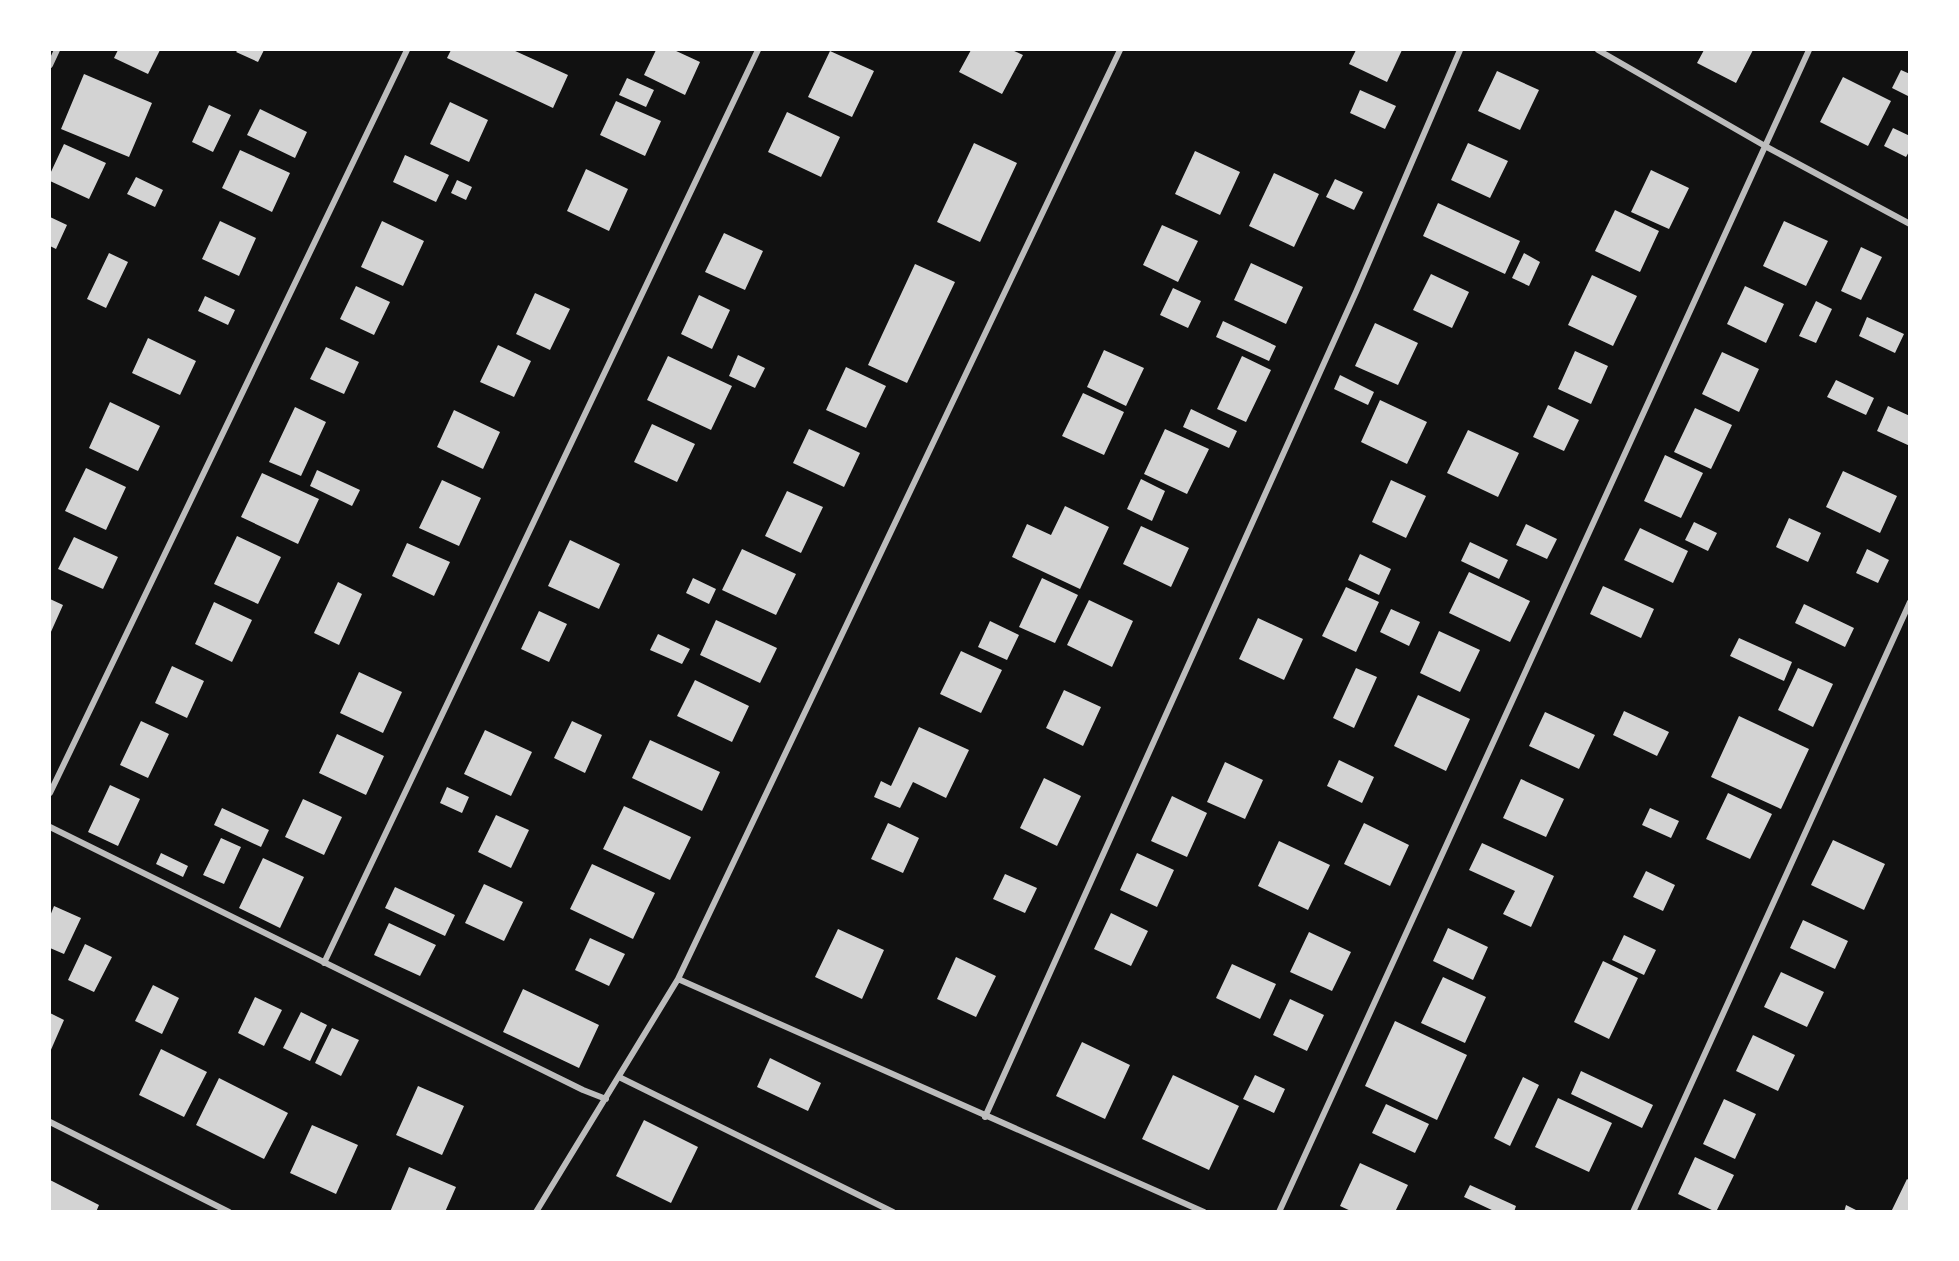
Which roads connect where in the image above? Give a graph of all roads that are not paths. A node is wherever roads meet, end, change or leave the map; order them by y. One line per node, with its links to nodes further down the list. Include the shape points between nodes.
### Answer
1 (57, 50): 8 (street)
2 (407, 50): 12 (street)
3 (758, 50): 14 (street)
4 (1120, 50): 15 (street)
5 (1460, 50): 18 (street, via 1356,292)
6 (1598, 50): 9 (street)
7 (1809, 50): 9 (street)
8 (50, 65)
9 (1765, 146): 10 (street); 24 (street)
10 (1910, 224)
11 (1910, 602): 25 (street)
12 (50, 793)
13 (50, 826): 14 (street)
14 (324, 963): 17 (street)
15 (678, 979): 16 (street); 18 (street)
16 (619, 1077): 17 (street); 22 (street)
17 (606, 1099): 21 (street)
18 (985, 1117): 23 (street)
19 (50, 1122): 20 (street)
20 (229, 1212)
21 (536, 1212)
22 (893, 1212)
23 (1204, 1212)
24 (1279, 1212)
25 (1633, 1212)

